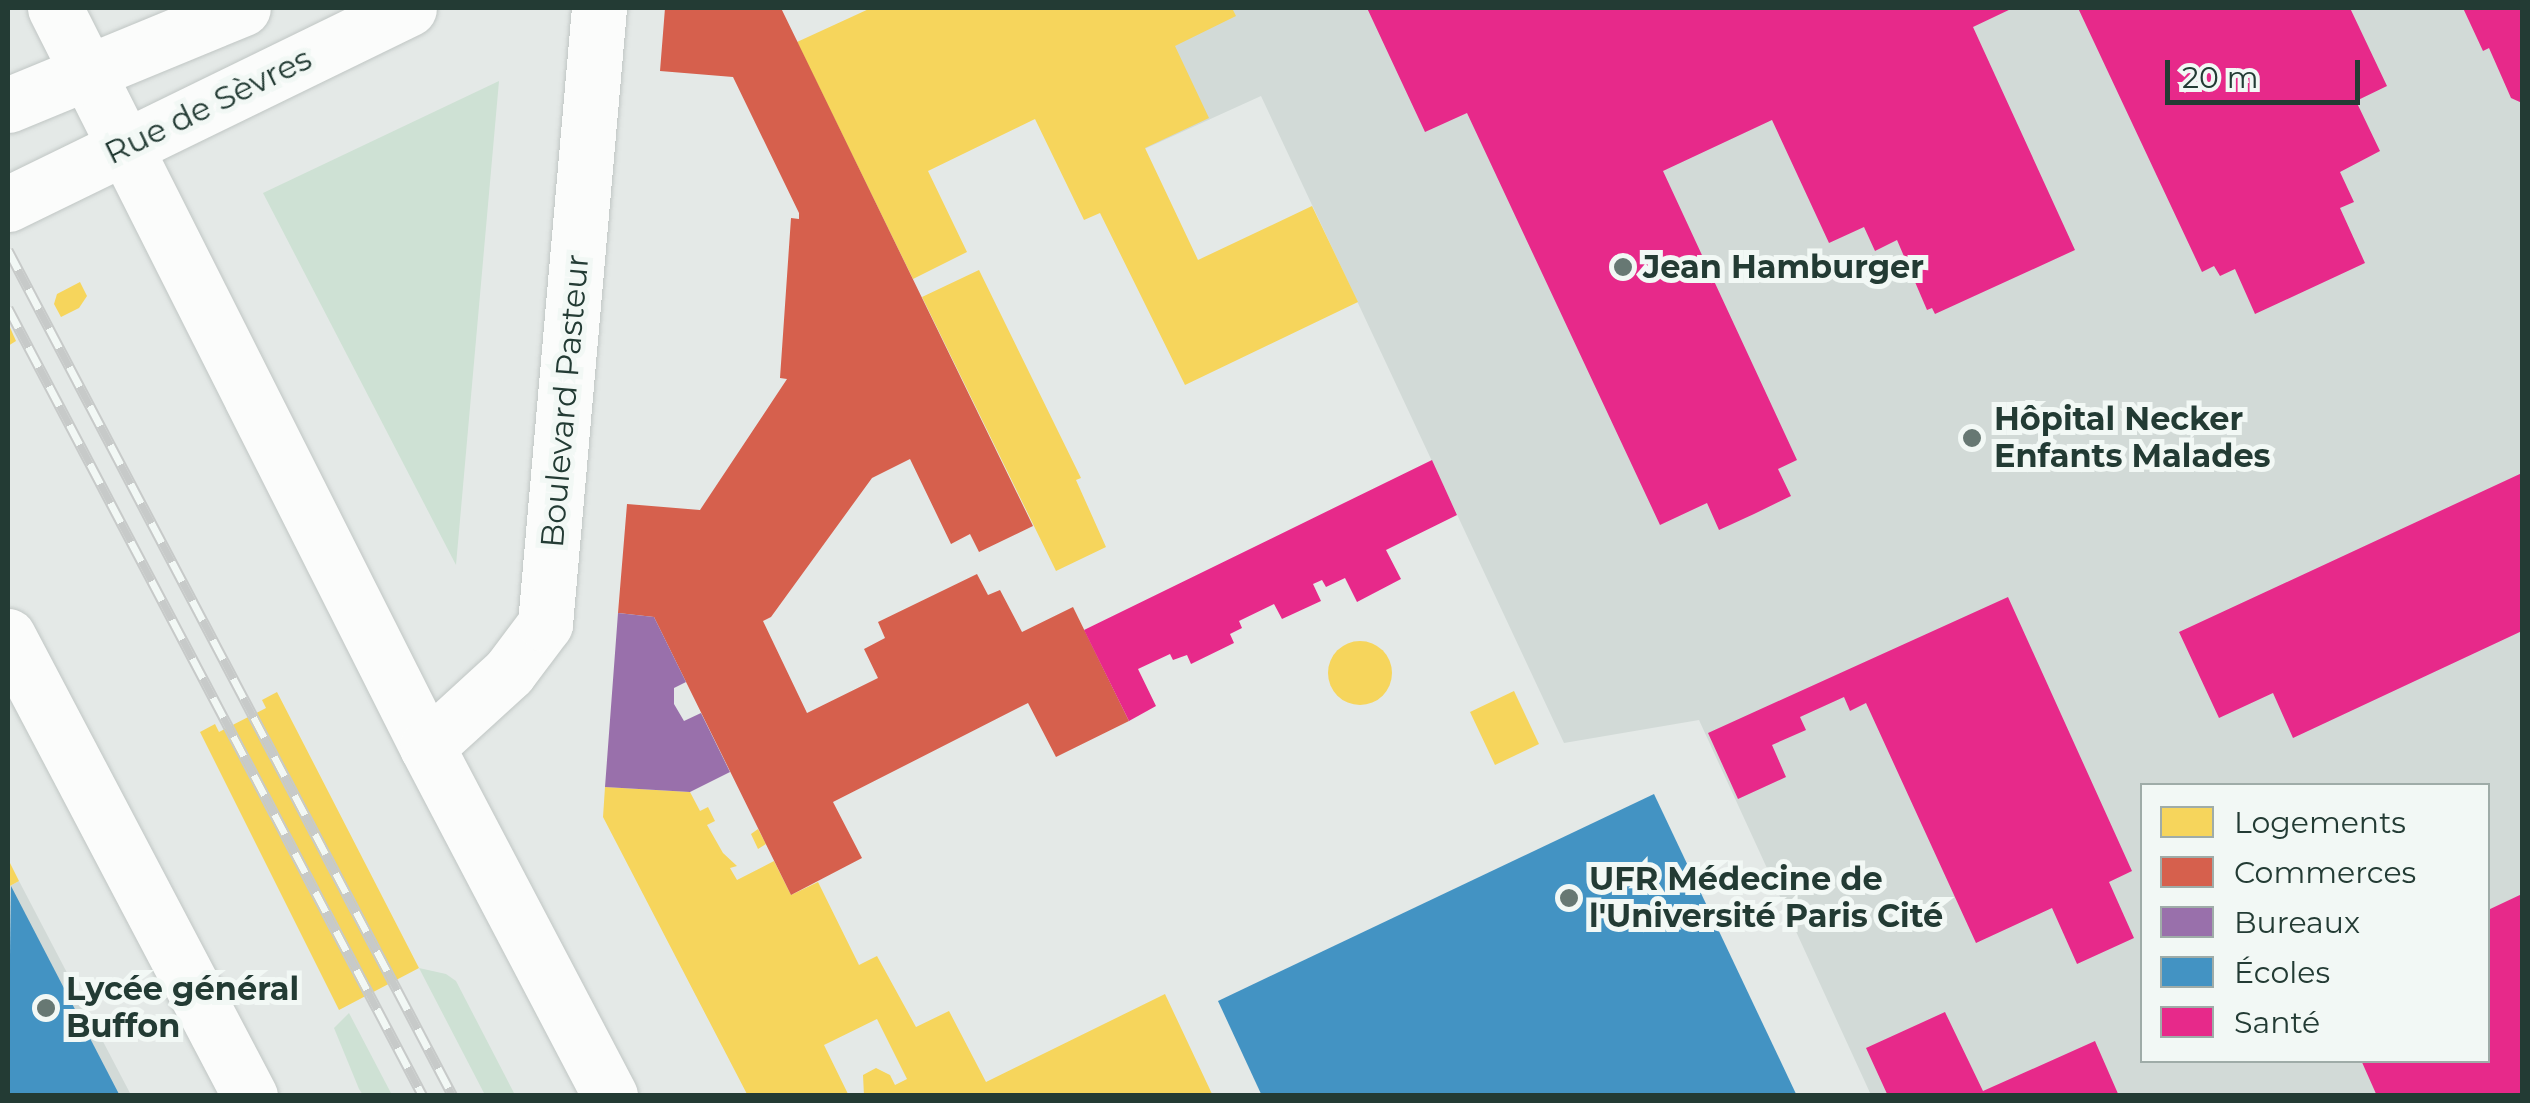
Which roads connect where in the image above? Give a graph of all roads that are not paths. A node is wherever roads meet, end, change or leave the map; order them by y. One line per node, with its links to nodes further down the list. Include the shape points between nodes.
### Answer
1 (54, 8): 5 (main road)
2 (243, 8): 5 (main road)
3 (409, 8): 7 (main road, Rue de Sèvres)
4 (599, 8): 10 (main road, Boulevard Pasteur, via 545,624 510,672)
5 (84, 73): 6 (main road); 7 (main road)
6 (8, 105)
7 (122, 148): 8 (main road, Rue de Sèvres); 10 (main road)
8 (8, 204)
9 (8, 636): 11 (main road)
10 (427, 748): 12 (main road)
11 (250, 1096)
12 (610, 1096)

